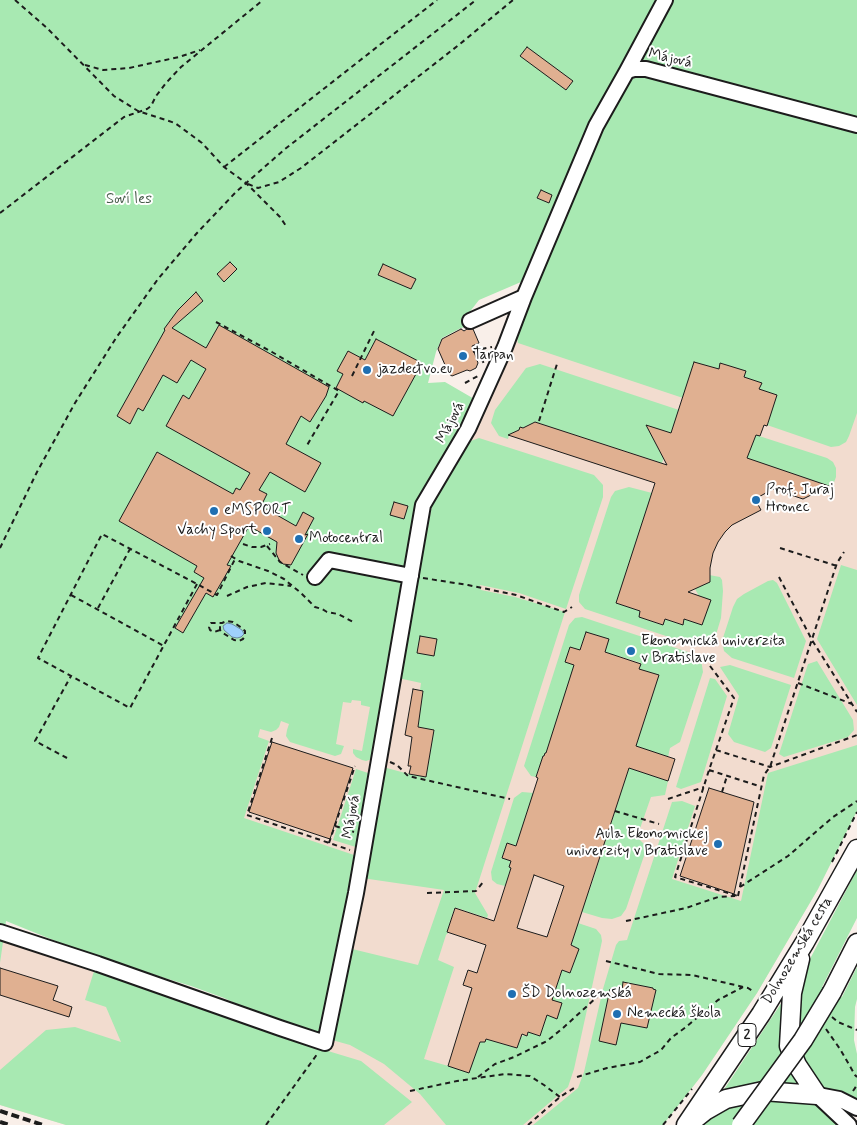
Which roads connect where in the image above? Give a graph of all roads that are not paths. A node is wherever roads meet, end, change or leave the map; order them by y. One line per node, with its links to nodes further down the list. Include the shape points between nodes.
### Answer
1 (664, 0): 2 (street)
2 (627, 71): 3 (street, Májová, via 646,69); 4 (street, Májová, via 596,126)
3 (857, 125)
4 (524, 297): 5 (street); 6 (street, Májová, via 468,429 423,505)
5 (470, 322)
6 (410, 576): 7 (street, via 329,560); 9 (street, Májová, via 362,854 325,1043)
7 (310, 577)
8 (857, 849): 10 (main road, Dolnozemská cesta / 2)
9 (0, 932)
10 (805, 942): 12 (main road, via 792,993 789,1046 797,1066); 14 (main road, Dolnozemská cesta / 2)
11 (857, 943): 15 (main road, bridge, via 804,1040)
12 (817, 1095): 13 (street, via 839,1099); 14 (main road, via 763,1091 726,1099); 16 (street)
13 (857, 1108)
14 (687, 1125)
15 (741, 1125)
16 (849, 1125)

